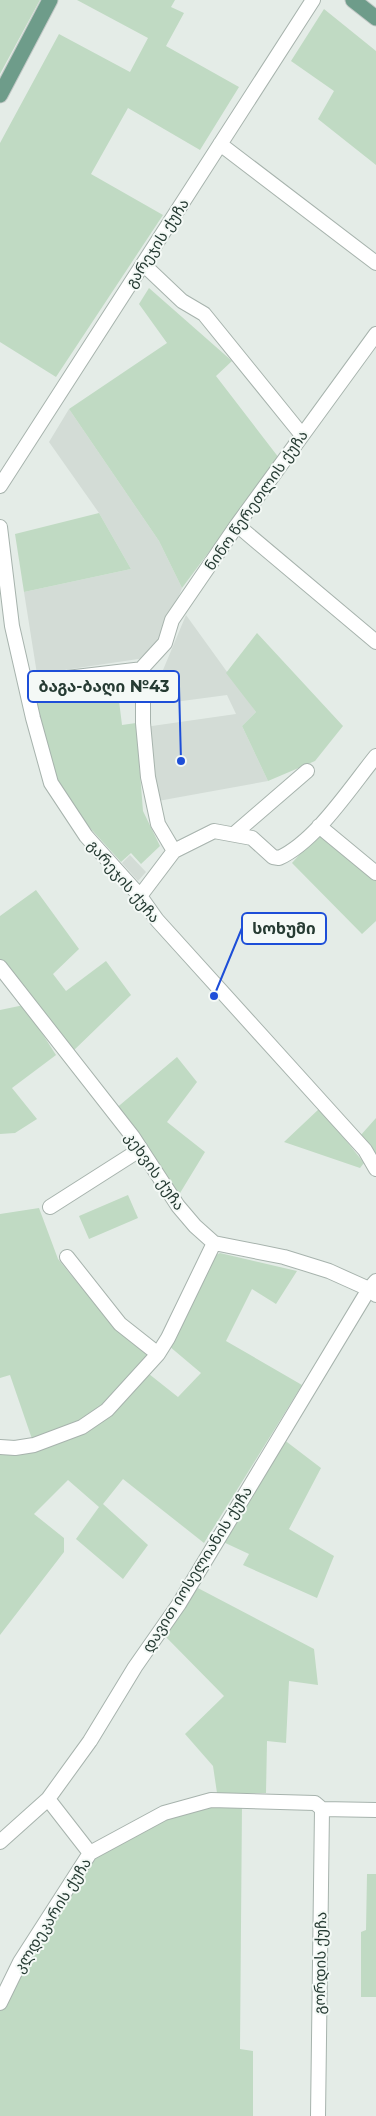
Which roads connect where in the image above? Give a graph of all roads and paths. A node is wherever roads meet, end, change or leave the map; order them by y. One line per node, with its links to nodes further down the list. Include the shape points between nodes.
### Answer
1 (50, 0): 5 (main road)
2 (313, 0): 6 (street, გარეჯის ქუჩა)
3 (353, 0): 4 (main road)
4 (376, 18)
5 (0, 95)
6 (220, 144): 7 (street); 8 (street, გარეჯის ქუჩა)
7 (376, 263)
8 (143, 264): 10 (street, via 182,301 204,314); 11 (street, გარეჯის ქუჩა)
9 (376, 334): 10 (street, ნინო წერეთლის ქუჩა)
10 (302, 434): 12 (street, ნინო წერეთლის ქუჩა)
11 (0, 486)
12 (237, 525): 14 (street); 15 (street, ნინო წერეთლის ქუჩა, via 172,620 165,644)
13 (0, 528): 16 (street, გარეჯის ქუჩა, via 12,626)
14 (376, 642)
15 (143, 669): 16 (street); 21 (street, via 148,777 158,824)
16 (25, 683): 23 (street, გარეჯის ქუჩა, via 51,783 86,836)
17 (376, 756): 19 (street)
18 (307, 771): 20 (street)
19 (319, 826): 20 (street, via 299,847 279,858 273,857 252,838); 22 (street)
20 (234, 834): 21 (street, via 214,831)
21 (174, 851): 23 (street)
22 (376, 872)
23 (140, 896): 26 (street, გარეჯის ქუჩა, via 157,920 365,1150)
24 (0, 967): 25 (street, კეხვის ქუჩა)
25 (141, 1149): 27 (street); 28 (street, კეხვის ქუჩა, via 178,1206)
26 (376, 1169)
27 (50, 1207)
28 (214, 1243): 30 (street, via 284,1257); 31 (street)
29 (67, 1257): 31 (street, via 120,1324)
30 (374, 1288): 33 (street, დავით იოსელიანის ქუჩა, via 179,1604)
31 (158, 1354): 32 (street, via 107,1410 89,1423 34,1445)
32 (0, 1447)
33 (48, 1799): 36 (street, დავით იოსელიანის ქუჩა); 37 (street)
34 (322, 1809): 35 (street, კლდეკარის ქუჩა); 37 (street, კლდეკარის ქუჩა, via 315,1802 211,1800 164,1813); 39 (street, გორდის ქუჩა)
35 (376, 1810)
36 (0, 1842)
37 (90, 1853): 38 (street, კლდეკარის ქუჩა, via 20,1962)
38 (0, 2004)
39 (318, 2116)

